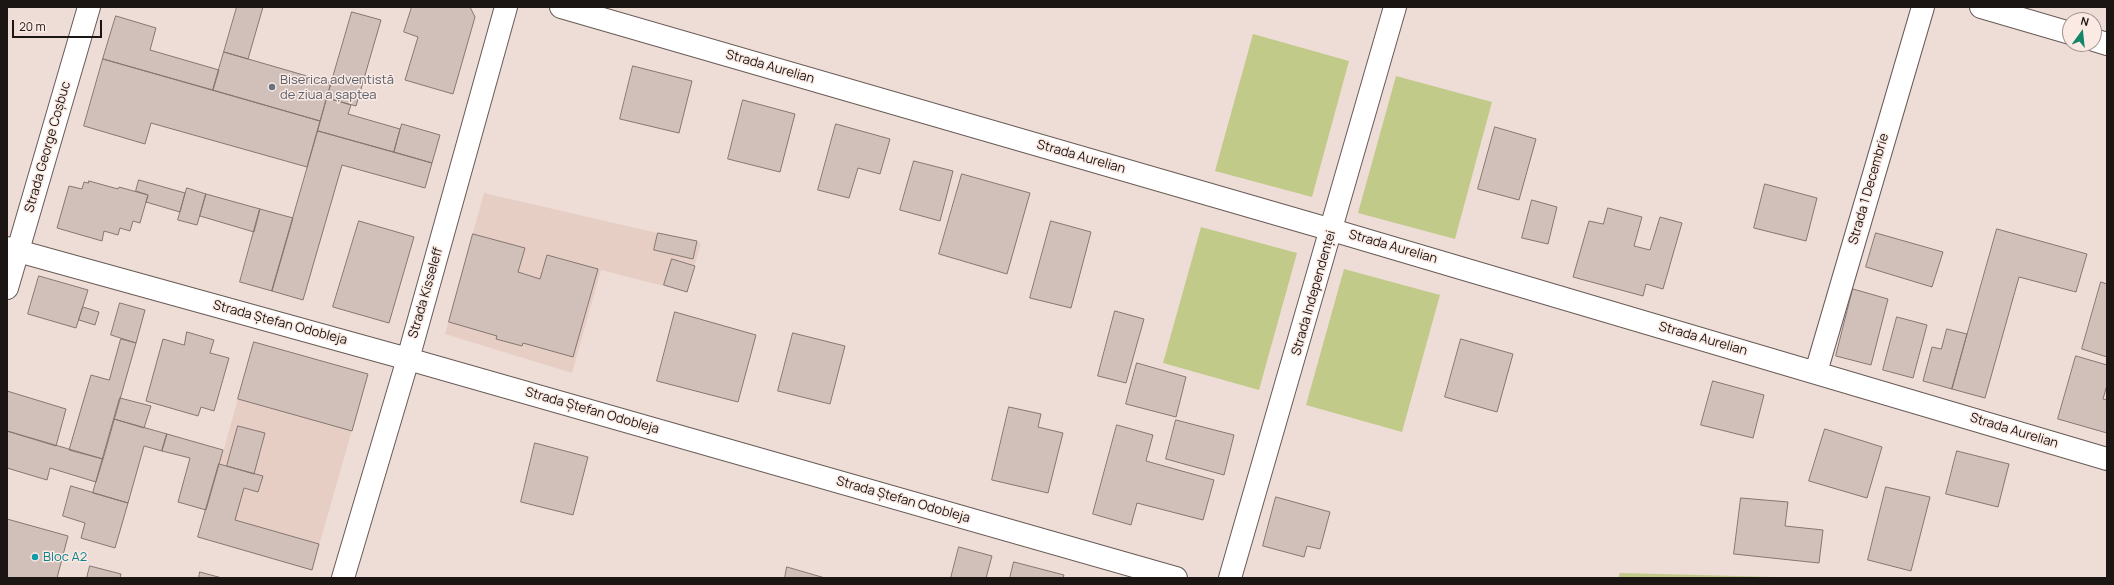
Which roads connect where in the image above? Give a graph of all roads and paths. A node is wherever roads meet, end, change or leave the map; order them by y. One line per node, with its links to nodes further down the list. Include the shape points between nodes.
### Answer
1 (89, 7): 9 (street, Strada George Coșbuc)
2 (506, 7): 11 (street, Strada Kisseleff)
3 (561, 7): 8 (street, Strada Aurelian)
4 (1395, 7): 8 (street, Strada Independenței)
5 (1923, 7): 12 (street, Strada 1 Decembrie)
6 (1981, 7): 7 (street)
7 (2062, 31)
8 (1332, 230): 12 (street, Strada Aurelian); 16 (street, Strada Independenței)
9 (12, 250): 10 (street, Strada George Coșbuc); 11 (street, Strada Ștefan Odobleja)
10 (7, 288)
11 (408, 359): 14 (street, Strada Kisseleff); 15 (street, Strada Ștefan Odobleja)
12 (1816, 372): 13 (street, Strada Aurelian)
13 (2107, 458)
14 (343, 578)
15 (1176, 578)
16 (1230, 578)

